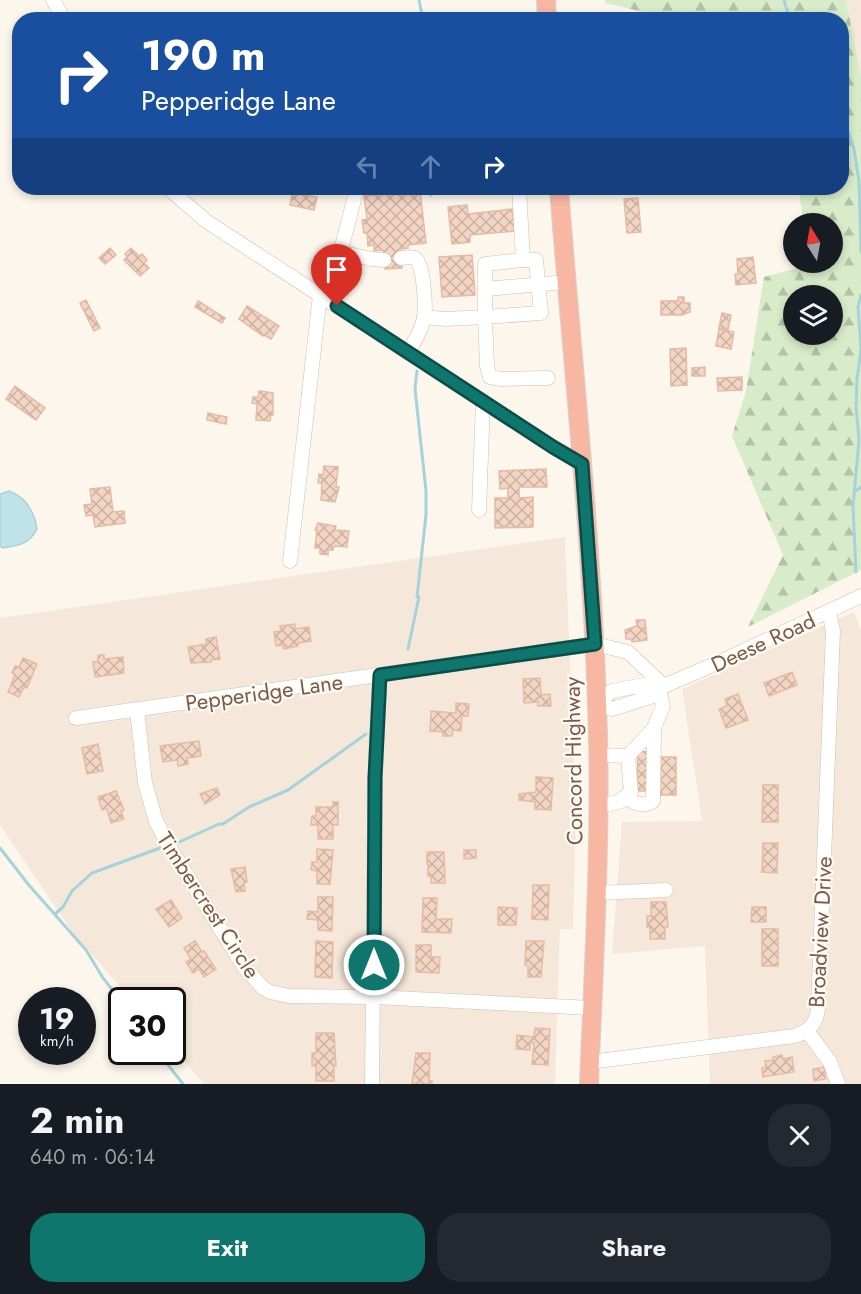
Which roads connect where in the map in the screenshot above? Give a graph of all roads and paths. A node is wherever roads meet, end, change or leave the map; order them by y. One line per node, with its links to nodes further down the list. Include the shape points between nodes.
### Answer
1 (176, 195): 12 (street, via 206,221)
2 (355, 195): 5 (street)
3 (519, 195): 8 (street)
4 (560, 195): 9 (highway, Concord Highway)
5 (340, 254): 7 (street); 12 (street)
6 (401, 258): 13 (street, via 415,258 421,266)
7 (384, 260)
8 (523, 260): 10 (street, via 536,260); 11 (street, via 485,264)
9 (567, 282): 10 (street); 18 (highway, Concord Highway)
10 (538, 285): 11 (street); 14 (street, via 541,313)
11 (485, 289): 14 (street)
12 (320, 295): 15 (street); 20 (street)
13 (424, 317): 14 (street); 15 (street, via 418,338)
14 (484, 317): 16 (street, via 490,377)
15 (407, 352): 17 (street)
16 (548, 378)
17 (483, 402): 18 (street); 19 (street)
18 (582, 464): 23 (highway, Concord Highway)
19 (479, 510)
20 (290, 561)
21 (861, 596): 22 (street, Deese Road)
22 (830, 611): 25 (street, Deese Road); 38 (street, Broadview Drive, via 833,631 818,1008)
23 (595, 644): 24 (street, Pepperidge Lane); 25 (street, via 628,652); 26 (highway, Concord Highway)
24 (380, 675): 27 (street, Pepperidge Lane); 36 (street, via 375,778)
25 (661, 688): 26 (street, Deese Road, via 653,696 612,709); 29 (street, via 663,706)
26 (597, 704): 30 (highway, Concord Highway)
27 (137, 710): 28 (street, Pepperidge Lane); 36 (street, Timbercrest Circle, via 145,783 156,821 244,967 270,992 289,996)
28 (76, 718)
29 (654, 728): 31 (street); 32 (street, via 653,801 635,803)
30 (598, 755): 31 (street); 33 (highway, Concord Highway)
31 (628, 756): 32 (street, via 631,792)
32 (625, 797): 33 (street)
33 (598, 806): 35 (highway, Concord Highway)
34 (666, 890): 35 (street)
35 (597, 893): 37 (highway, Concord Highway)
36 (374, 997): 37 (street, Timbercrest Circle); 40 (street)
37 (592, 1008): 39 (highway, Concord Highway)
38 (807, 1031): 39 (street, Broadview Drive, via 794,1036); 42 (street, via 830,1062)
39 (590, 1062): 41 (highway, Concord Highway)
40 (372, 1084)
41 (589, 1084)
42 (838, 1084)

